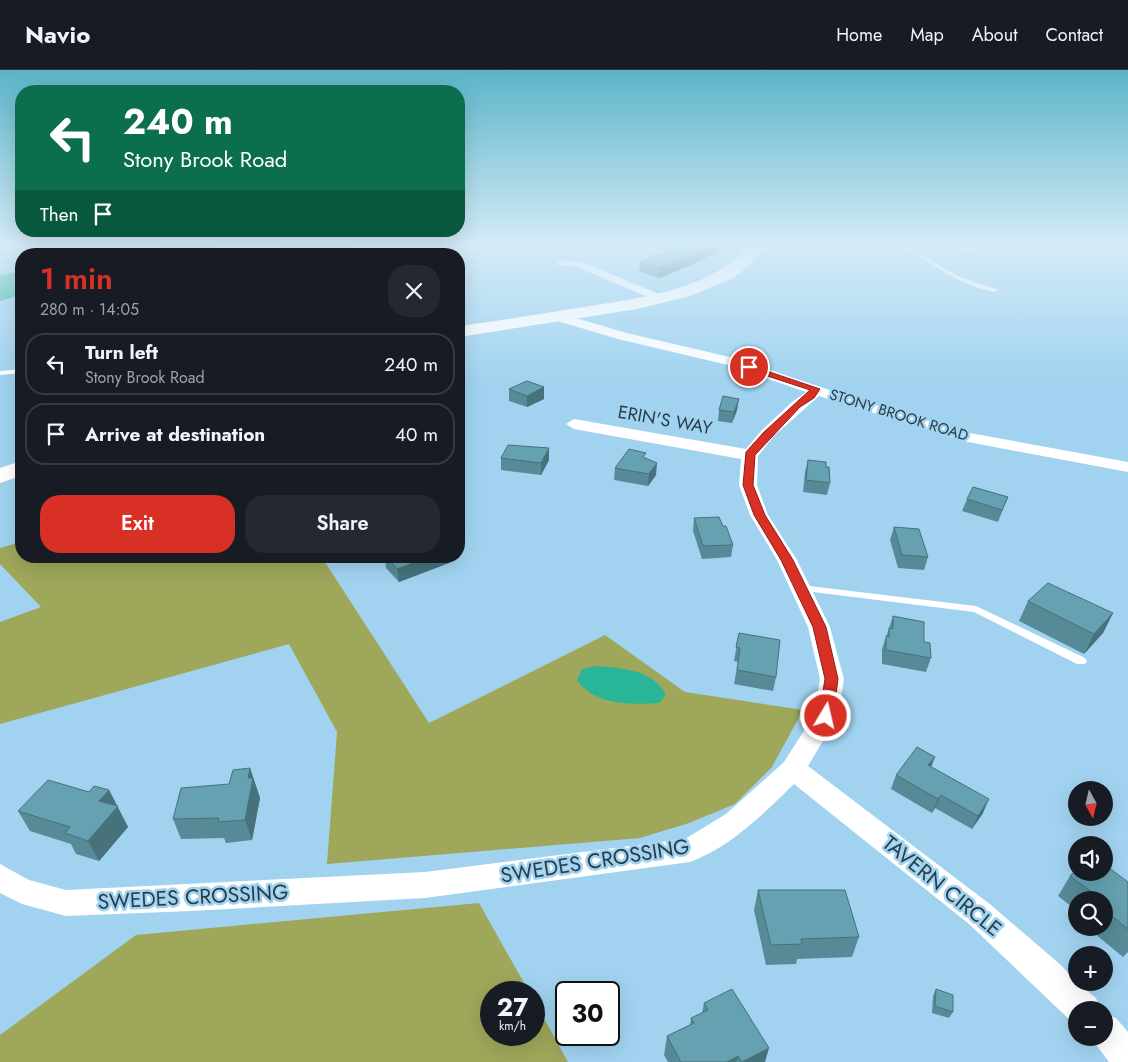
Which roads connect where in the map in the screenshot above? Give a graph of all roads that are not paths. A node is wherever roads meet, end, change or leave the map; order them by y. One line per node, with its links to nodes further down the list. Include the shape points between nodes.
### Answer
1 (641, 289): 5 (street)
2 (690, 289): 5 (main road)
3 (991, 289): 4 (lane)
4 (995, 290)
5 (662, 298): 6 (main road)
6 (559, 317): 7 (main road); 10 (street, STONY BROOK ROAD, via 733,362)
7 (465, 331)
8 (15, 372): 9 (lane)
9 (0, 373)
10 (815, 389): 12 (street); 13 (street, STONY BROOK ROAD, via 968,437)
11 (574, 424): 12 (street, ERIN'S WAY)
12 (750, 454): 16 (street, SWEDES CROSSING, via 748,485 759,515)
13 (1128, 467)
14 (15, 470): 15 (main road)
15 (0, 476)
16 (800, 588): 17 (lane, via 976,609); 18 (street, SWEDES CROSSING, via 819,627 832,679 826,716)
17 (1082, 661)
18 (793, 770): 19 (street, SWEDES CROSSING, via 736,822 690,850 628,860 425,885 66,903 22,890); 20 (street, TAVERN CIRCLE, via 934,876 1034,961)
19 (0, 877)
20 (1075, 1001)
21 (1113, 1040): 22 (street)
22 (1128, 1058)

